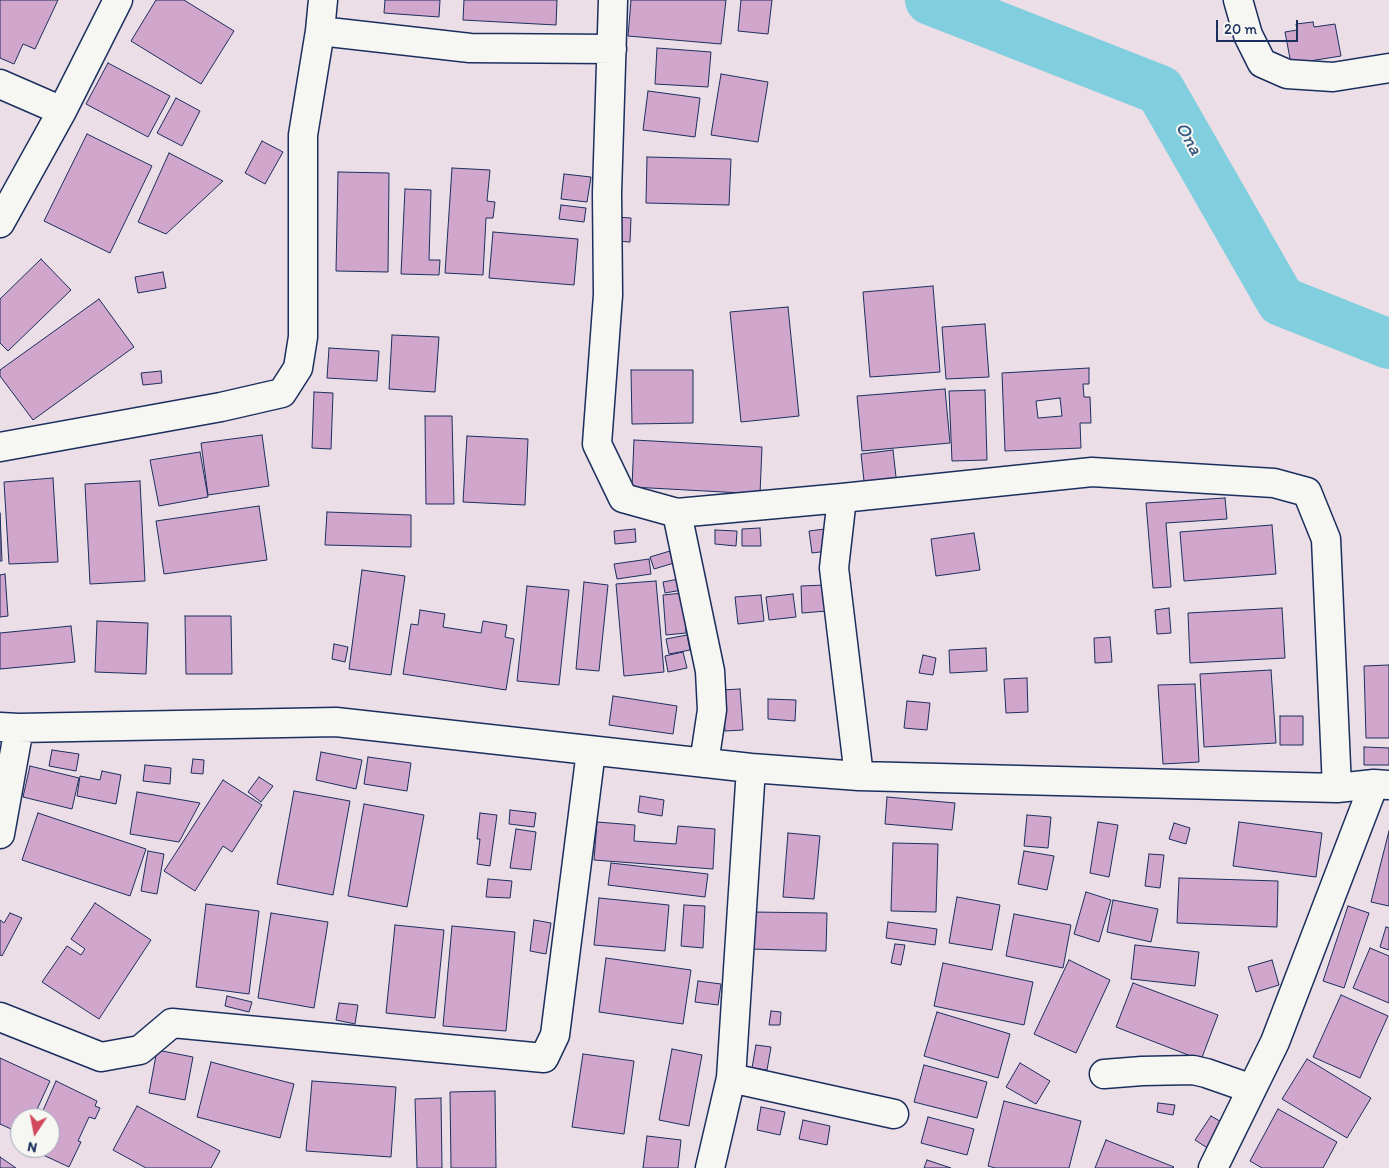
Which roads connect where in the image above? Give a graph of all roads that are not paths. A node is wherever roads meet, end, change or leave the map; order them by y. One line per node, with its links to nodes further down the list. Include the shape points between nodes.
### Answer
1 (118, 0): 9 (street)
2 (323, 0): 5 (street)
3 (613, 0): 6 (street)
4 (1238, 0): 7 (street, via 1248,35 1262,62 1287,74 1333,77)
5 (320, 31): 6 (street, via 470,48); 11 (street, via 303,135 304,337 298,368 282,393)
6 (612, 49): 13 (street, via 608,296 597,444 623,498)
7 (1389, 68)
8 (0, 84): 9 (street)
9 (62, 111): 10 (street)
10 (0, 223)
11 (0, 447)
12 (842, 498): 13 (street); 18 (street, via 834,568); 20 (street, via 1092,472 1274,483 1306,492 1326,539)
13 (677, 513): 16 (street, via 710,671 712,710)
14 (10, 727): 15 (street, via 336,722); 21 (street)
15 (591, 751): 16 (street); 22 (street, via 555,1035 544,1058 172,1023 140,1050 101,1058)
16 (704, 763): 17 (street)
17 (750, 768): 18 (street); 24 (street)
18 (859, 776): 20 (street)
19 (1381, 785): 20 (street); 25 (street, via 1275,1042)
20 (1337, 788)
21 (0, 834)
22 (0, 1017)
23 (1104, 1074): 25 (street, via 1193,1070)
24 (731, 1078): 26 (street); 27 (street)
25 (1252, 1089): 28 (street)
26 (894, 1114)
27 (710, 1168)
28 (1214, 1168)

